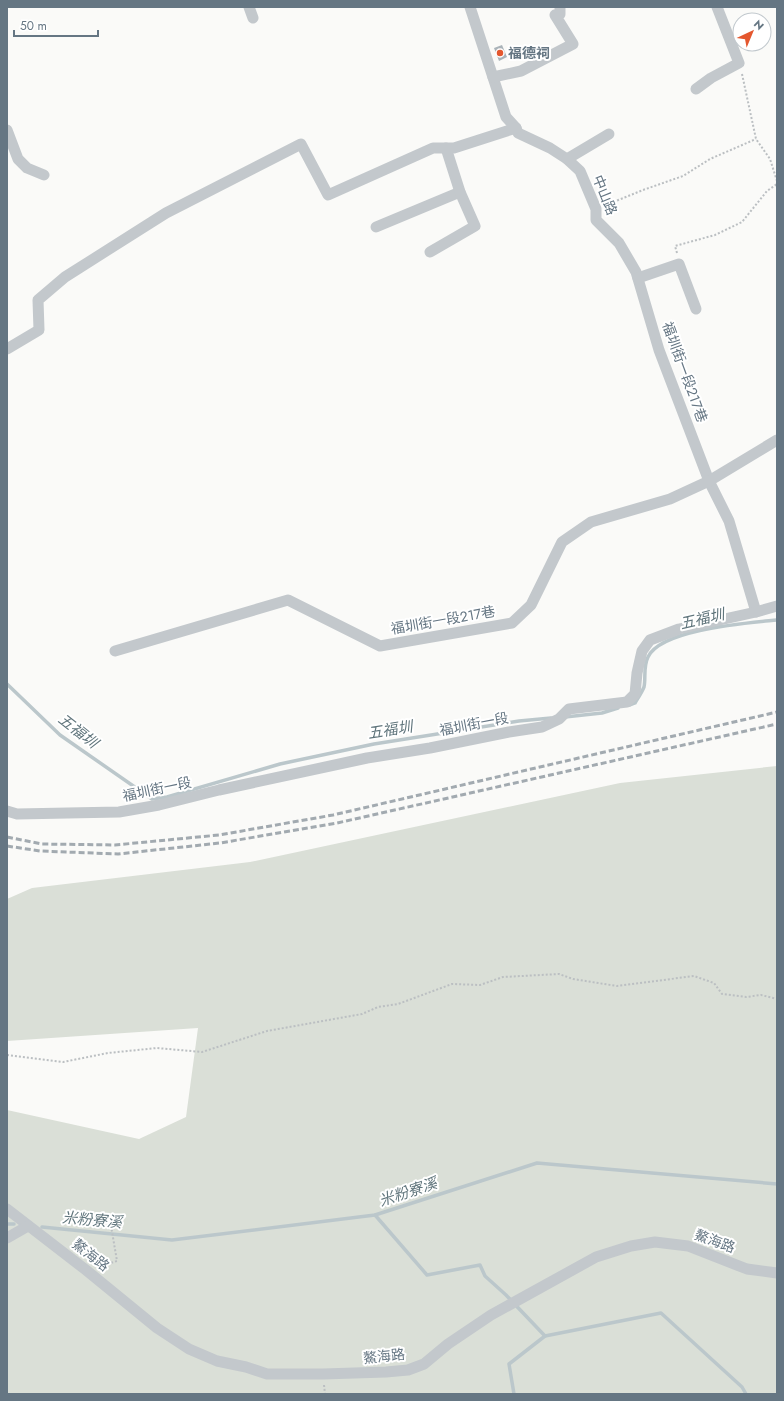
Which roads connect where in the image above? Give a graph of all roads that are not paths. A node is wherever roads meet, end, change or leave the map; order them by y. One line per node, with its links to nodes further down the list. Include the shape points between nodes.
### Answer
1 (249, 7): 5 (lane)
2 (470, 7): 6 (lane, 中山路)
3 (560, 7): 6 (lane, via 560,14 556,15 573,44 521,71)
4 (717, 7): 7 (lane, via 739,63)
5 (253, 18)
6 (493, 77): 8 (lane, 中山路, via 506,117)
7 (696, 89)
8 (516, 128): 11 (lane, via 454,148); 12 (lane, 中山路, via 518,133)
9 (7, 130): 13 (lane, via 18,159 27,168)
10 (609, 134): 12 (lane)
11 (446, 148): 14 (lane); 19 (lane, via 433,148 328,196 301,144 166,213 65,277 38,300 39,330)
12 (567, 159): 17 (lane, 中山路, via 580,171 596,209 596,220 619,243)
13 (44, 175)
14 (460, 192): 15 (lane); 16 (lane, via 475,226)
15 (376, 228)
16 (430, 252)
17 (637, 275): 18 (lane, via 679,264); 21 (lane, 福圳街一段217巷, via 659,350)
18 (696, 309)
19 (7, 349)
20 (777, 440): 21 (lane, 福圳街一段217巷)
21 (709, 480): 23 (lane, 福圳街一段217巷, via 729,521); 24 (lane, 福圳街一段217巷, via 670,499 591,522 562,542 531,605 512,623 380,646 288,600)
22 (777, 606): 23 (lane, 福圳街一段)
23 (756, 612): 25 (lane, 福圳街一段, via 678,628 650,640 642,651 635,694 627,702 569,709 560,719 542,727 367,758 119,812 17,814)
24 (115, 651)
25 (7, 811)
26 (7, 1209): 27 (lane, 鰲海路)
27 (28, 1226): 28 (lane); 29 (lane, 鰲海路, via 157,1328 189,1349 267,1374 339,1374 408,1370 424,1364 491,1315 596,1257 631,1246 655,1242 688,1246 747,1269)
28 (7, 1238)
29 (777, 1273)

